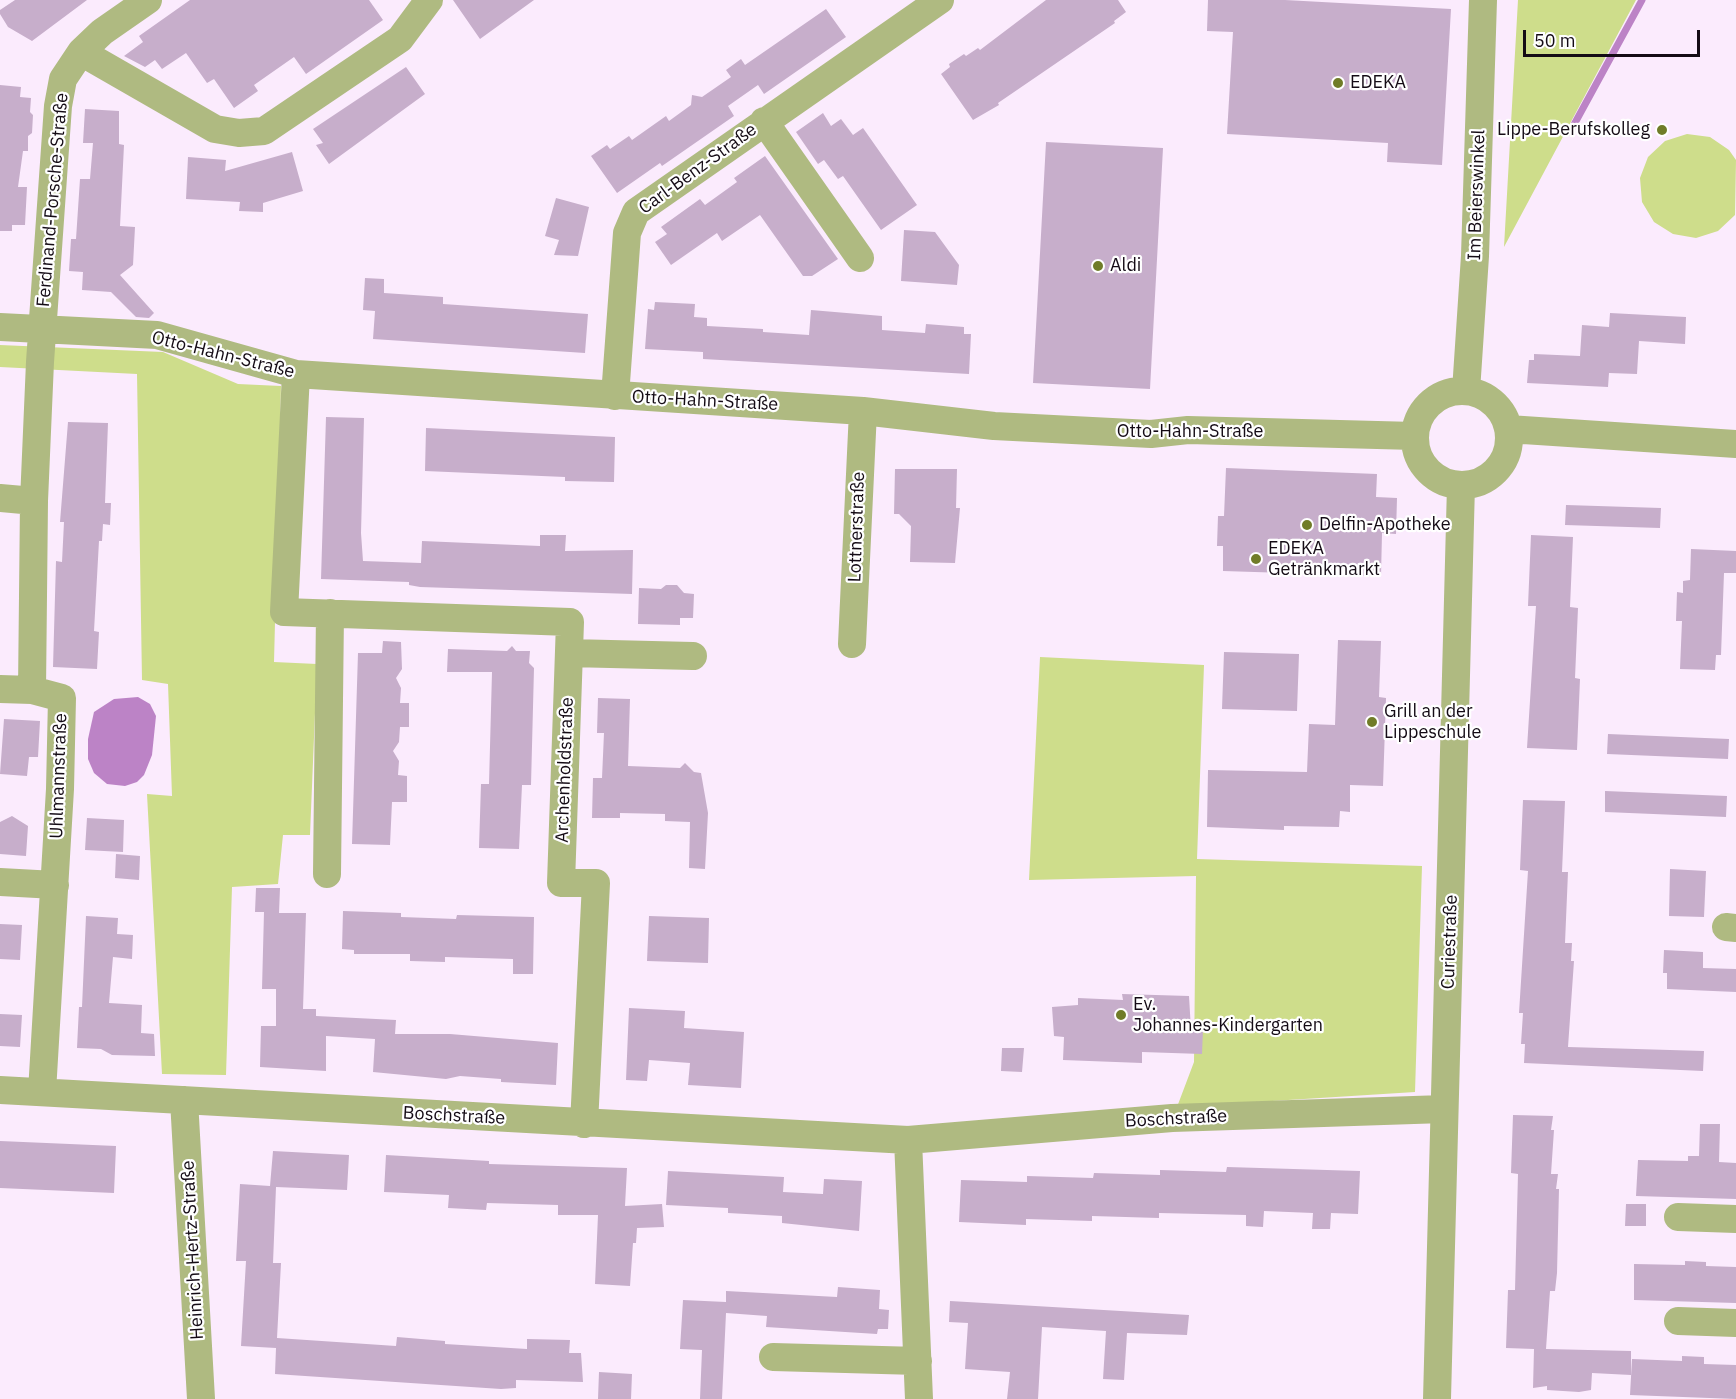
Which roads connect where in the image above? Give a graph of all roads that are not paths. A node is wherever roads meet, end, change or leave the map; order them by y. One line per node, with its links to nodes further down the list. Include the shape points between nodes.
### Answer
1 (148, 0): 5 (street, Ferdinand-Porsche-Straße)
2 (940, 0): 6 (street, Carl-Benz-Straße)
3 (1483, 0): 11 (street, Im Beierswinkel, via 1475,256)
4 (414, 6): 5 (street, via 399,39 264,131 239,134 215,129)
5 (81, 52): 9 (street, Ferdinand-Porsche-Straße, via 63,79 58,106)
6 (764, 121): 7 (street, Carl-Benz-Straße); 12 (street, Carl-Benz-Straße, via 636,212 627,233)
7 (860, 258)
8 (0, 327): 9 (street, Otto-Hahn-Straße)
9 (42, 331): 10 (street, Otto-Hahn-Straße, via 157,335); 19 (street)
10 (296, 374): 12 (street, Otto-Hahn-Straße); 20 (street, Archenholdstraße, via 284,612)
11 (1466, 391): 14 (street, via 1496,406); 15 (street, via 1435,399 1424,410)
12 (615, 396): 13 (street, Otto-Hahn-Straße)
13 (863, 411): 15 (street, Otto-Hahn-Straße, via 994,426 1140,433 1188,430); 21 (street, Lottnerstraße)
14 (1508, 429): 16 (street); 17 (street, via 1509,443 1498,468 1475,483)
15 (1415, 436): 17 (street, via 1423,465 1446,482)
16 (1736, 444)
17 (1461, 485): 32 (street, Curiestraße)
18 (0, 498): 19 (street)
19 (34, 501): 25 (street)
20 (330, 613): 22 (street, Archenholdstraße, via 570,622); 26 (street)
21 (852, 644)
22 (569, 653): 23 (street); 33 (street, Archenholdstraße, via 561,883 596,883)
23 (693, 656)
24 (0, 689): 25 (street, Uhlmannstraße)
25 (32, 690): 28 (street, Uhlmannstraße, via 62,698)
26 (327, 874)
27 (0, 882): 28 (street)
28 (55, 885): 30 (street, Uhlmannstraße)
29 (0, 1090): 30 (street, Boschstraße)
30 (42, 1092): 31 (street, Boschstraße)
31 (184, 1100): 33 (street, Boschstraße); 41 (street, Heinrich-Hertz-Straße)
32 (1444, 1109): 34 (street, Boschstraße, via 1172,1118); 43 (street, Curiestraße)
33 (584, 1124): 34 (street, Boschstraße)
34 (908, 1140): 40 (street)
35 (1678, 1217): 36 (street)
36 (1736, 1219)
37 (1678, 1321): 38 (street)
38 (1736, 1323)
39 (773, 1357): 40 (street)
40 (918, 1361): 42 (street)
41 (201, 1399)
42 (919, 1399)
43 (1437, 1399)

